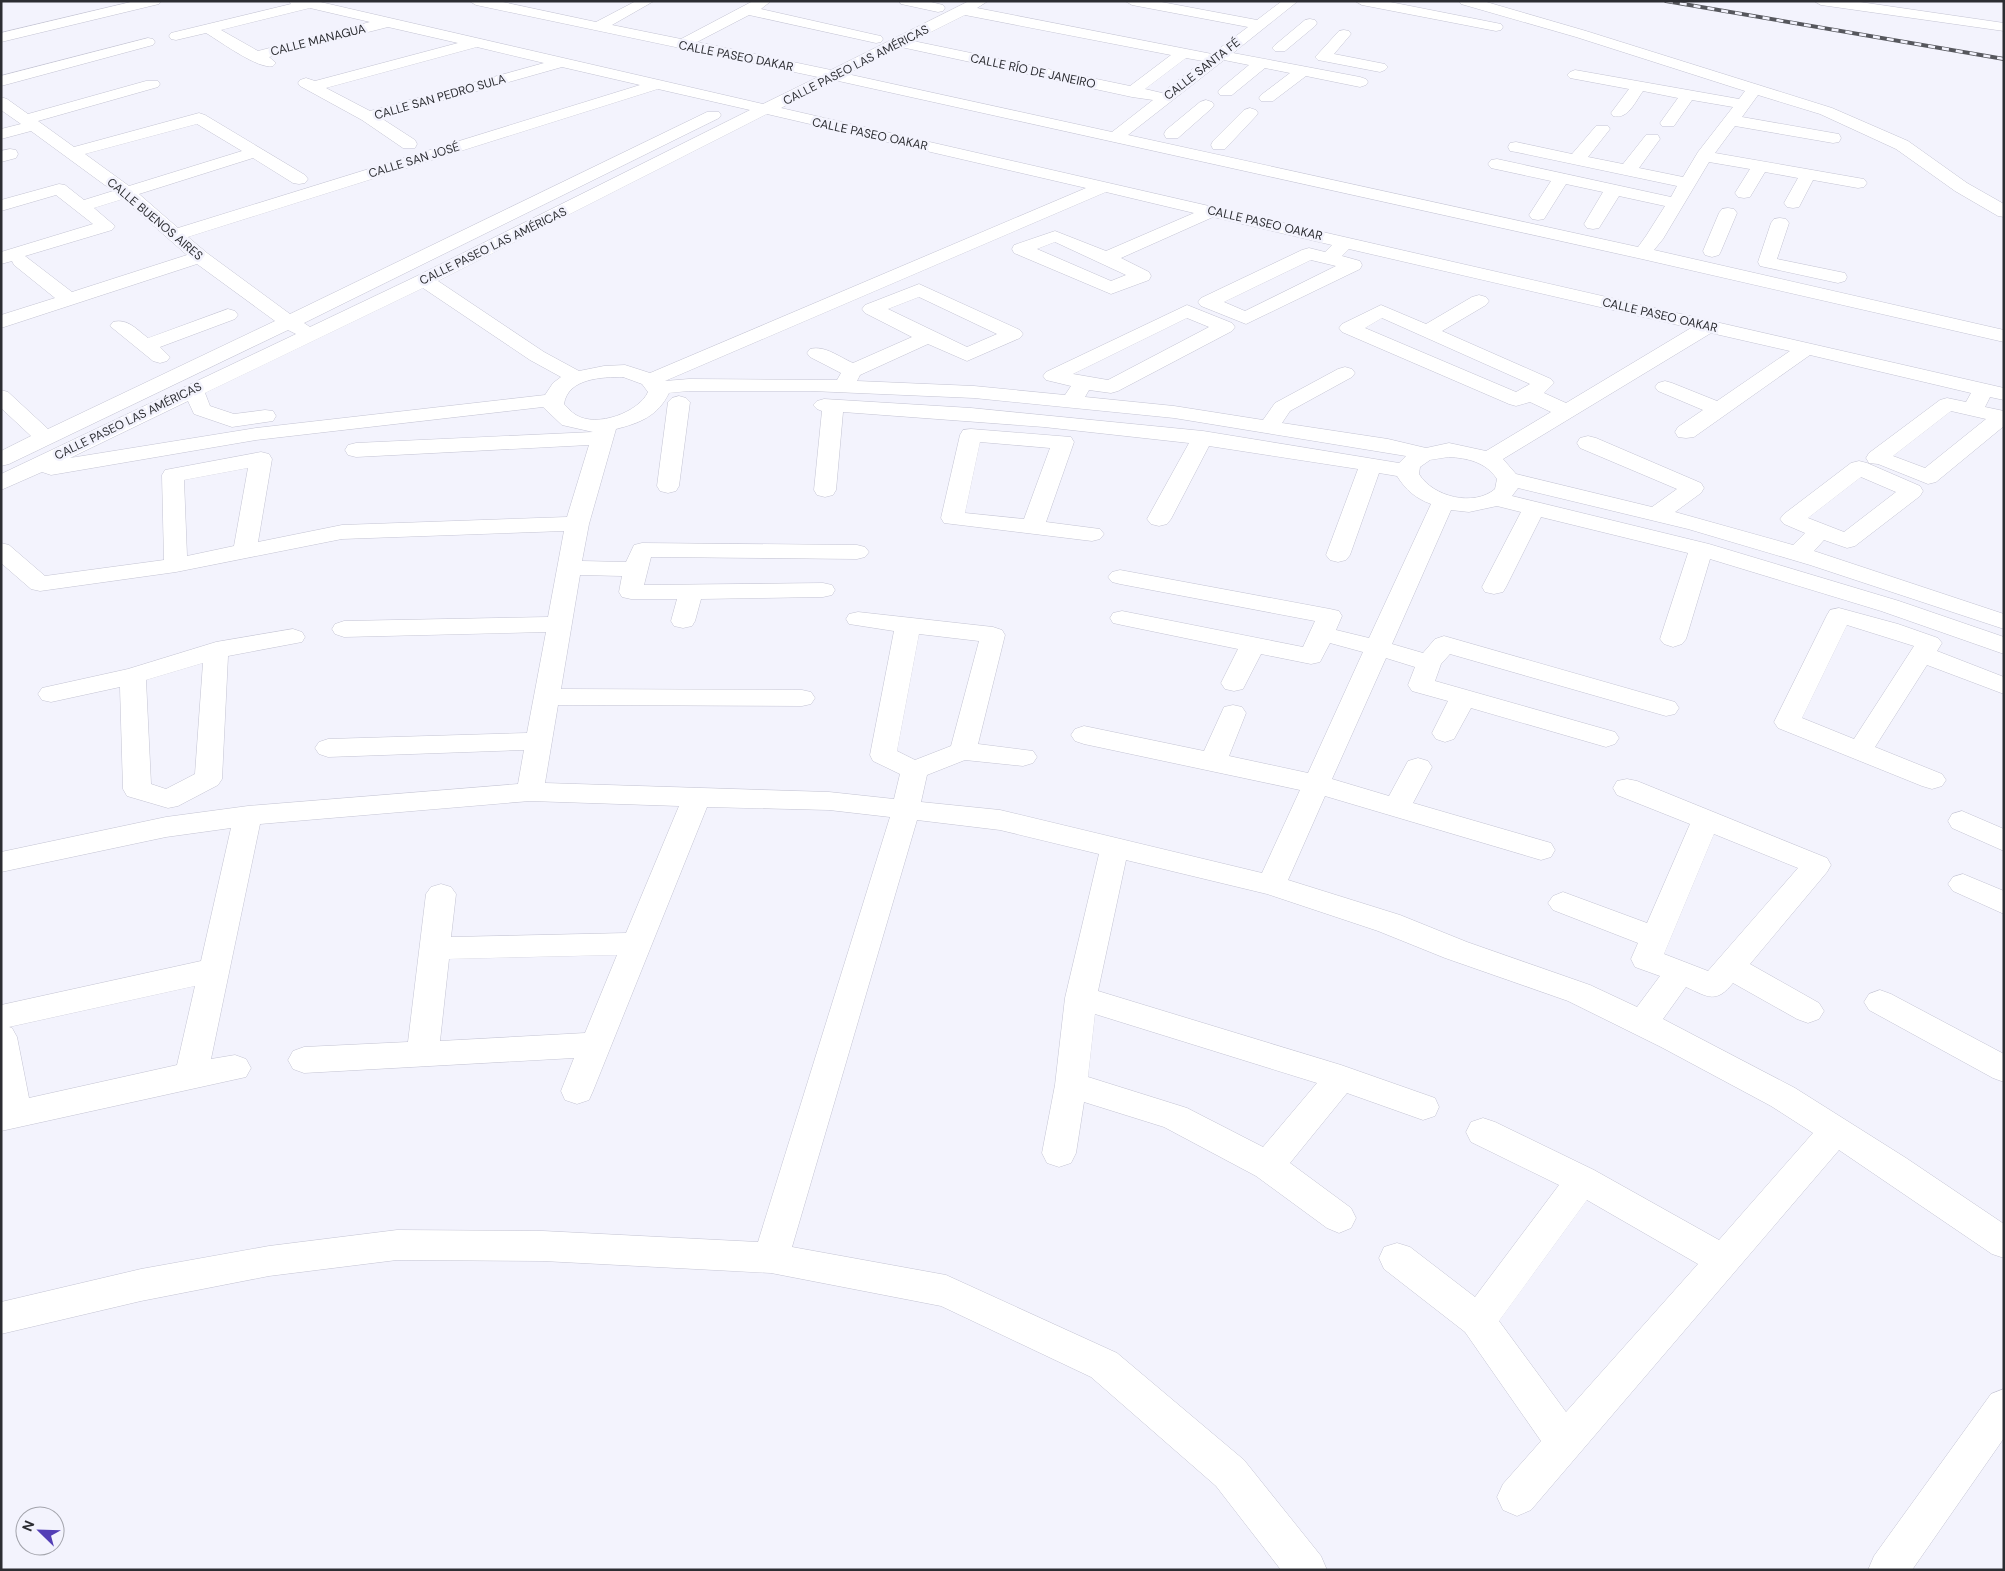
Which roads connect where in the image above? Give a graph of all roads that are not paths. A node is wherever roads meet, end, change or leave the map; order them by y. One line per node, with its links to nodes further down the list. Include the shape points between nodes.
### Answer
1 (154, 1): 29 (street)
2 (476, 1): 17 (street, CALLE PASEO DAKAR)
3 (530, 1): 17 (street)
4 (647, 1): 23 (street)
5 (764, 1): 18 (street)
6 (906, 1): 16 (street)
7 (981, 1): 16 (street, CALLE PASEO LAS AMÉRICAS)
8 (1132, 1): 22 (street)
9 (1291, 1): 22 (street, CALLE SANTA FÉ)
10 (1362, 1): 14 (street)
11 (1466, 1): 54 (street)
12 (1821, 1): 24 (street)
13 (303, 3): 20 (street); 25 (street)
14 (1384, 3): 26 (street, via 1424,8)
15 (797, 5): 19 (street)
16 (951, 6): 30 (street, CALLE PASEO LAS AMÉRICAS); 34 (street, CALLE PASEO LAS AMÉRICAS); 37 (street)
17 (512, 10): 23 (street, CALLE PASEO DAKAR)
18 (748, 10): 19 (street); 35 (street)
19 (776, 16): 30 (street)
20 (389, 22): 25 (street, CALLE MANAGUA, via 262,60); 33 (street)
21 (1310, 23): 36 (street)
22 (1259, 25): 31 (street, CALLE SANTA FÉ)
23 (597, 27): 35 (street, CALLE PASEO DAKAR)
24 (2004, 27)
25 (208, 28): 28 (street)
26 (1503, 28)
27 (1344, 34): 40 (street)
28 (176, 36)
29 (1, 38)
30 (876, 39): 45 (street, CALLE PASEO LAS AMÉRICAS)
31 (1240, 39): 36 (street); 39 (street, CALLE SANTA FÉ)
32 (148, 42): 38 (street)
33 (478, 42): 41 (street); 67 (street, CALLE SAN PEDRO SULA, via 307,83)
34 (902, 43): 49 (street, CALLE PASEO LAS AMÉRICAS); 55 (street, CALLE RÍO DE JANEIRO)
35 (681, 45): 45 (street, CALLE PASEO DAKAR)
36 (1280, 48): 40 (street)
37 (1183, 53): 39 (street); 55 (street)
38 (104, 55): 42 (street); 50 (street)
39 (1217, 57): 43 (street); 58 (street, CALLE SANTA FÉ)
40 (1323, 57): 44 (street)
41 (562, 63): 52 (street); 67 (street, CALLE SAN PEDRO SULA)
42 (120, 64)
43 (1262, 64): 46 (street); 56 (street)
44 (1380, 67)
45 (808, 70): 49 (street, CALLE PASEO DAKAR); 61 (street, CALLE PASEO LAS AMÉRICAS)
46 (1302, 72): 51 (street); 59 (street)
47 (136, 74): 69 (street, via 159,88)
48 (1575, 75): 53 (street)
49 (833, 76): 64 (street, CALLE PASEO LAS AMÉRICAS); 75 (street, CALLE PASEO DAKAR)
50 (1, 81)
51 (1360, 82)
52 (654, 85): 61 (street); 110 (street, CALLE SAN JOSÉ)
53 (1639, 86): 57 (street); 66 (street)
54 (1754, 90): 62 (street); 105 (street, via 1826,111 1874,130)
55 (1132, 92): 58 (street, CALLE RÍO DE JANEIRO)
56 (1226, 92)
57 (1688, 95): 62 (street); 70 (street)
58 (1164, 98): 71 (street, CALLE SANTA FÉ)
59 (1267, 98)
60 (1, 102): 69 (street, CALLE BUENOS AIRES)
61 (736, 104): 64 (street); 128 (street, CALLE PASEO LAS AMÉRICAS)
62 (1743, 104): 68 (street)
63 (1206, 105): 74 (street)
64 (765, 110): 96 (street, CALLE PASEO OAKAR); 123 (street, CALLE PASEO LAS AMÉRICAS)
65 (1250, 113): 79 (street)
66 (1619, 113)
67 (368, 117): 78 (street)
68 (1731, 120): 76 (street); 85 (street)
69 (29, 123): 73 (street); 82 (street, CALLE BUENOS AIRES)
70 (1668, 123)
71 (1131, 125): 74 (street); 75 (street, CALLE SANTA FÉ)
72 (1602, 129): 87 (street)
73 (1, 134)
74 (1172, 134): 79 (street)
75 (1114, 138): 112 (street)
76 (1833, 138)
77 (1652, 139): 90 (street)
78 (410, 144)
79 (1219, 145): 86 (street)
80 (1, 147): 84 (street, via 10,154)
81 (1516, 147): 87 (street)
82 (71, 153): 83 (street, via 196,114); 98 (street, CALLE BUENOS AIRES)
83 (253, 153): 93 (street); 98 (street)
84 (1, 156)
85 (1704, 156): 89 (street); 94 (street)
86 (1280, 158)
87 (1577, 159): 90 (street)
88 (1498, 164): 92 (street)
89 (1760, 166): 91 (street); 99 (street)
90 (1628, 170): 94 (street)
91 (1808, 174): 95 (street); 101 (street)
92 (1560, 178): 97 (street); 107 (street)
93 (299, 179)
94 (1687, 183): 100 (street)
95 (1858, 183)
96 (1106, 186): 104 (street, CALLE PASEO OAKAR); 145 (street)
97 (1614, 189): 100 (street); 108 (street)
98 (126, 193): 103 (street); 110 (street, CALLE BUENOS AIRES)
99 (1744, 193)
100 (1675, 203): 112 (street)
101 (1793, 203)
102 (1, 206): 103 (street, via 59,189)
103 (82, 206): 116 (street, via 106,226)
104 (1213, 211): 111 (street, CALLE PASEO OAKAR); 117 (street)
105 (2004, 212)
106 (1728, 213): 113 (street)
107 (1538, 215)
108 (1593, 224)
109 (1780, 224): 121 (street)
110 (174, 235): 115 (street, CALLE BUENOS AIRES)
111 (1347, 242): 118 (street); 130 (street, CALLE PASEO OAKAR)
112 (1648, 246): 113 (street); 133 (street)
113 (1712, 251): 114 (street)
114 (1730, 254)
115 (200, 257): 124 (street); 128 (street, CALLE BUENOS AIRES)
116 (1, 258)
117 (1106, 258): 117 (street, via 1142,276 1111,288 1021,249 1056,236)
118 (1329, 258): 118 (street, via 1353,264 1246,318 1208,302 1309,254)
119 (1748, 258): 121 (street)
120 (21, 261): 124 (street)
121 (1767, 262): 122 (street)
122 (1838, 277)
123 (424, 280): 132 (street, CALLE PASEO LAS AMÉRICAS); 142 (street, via 537,356)
124 (70, 300): 127 (street)
125 (1479, 301): 131 (street)
126 (228, 315): 135 (street)
127 (1, 322)
128 (288, 322): 132 (street, CALLE BUENOS AIRES); 139 (street, CALLE PASEO LAS AMÉRICAS)
129 (120, 326): 135 (street)
130 (1708, 326): 136 (street, CALLE PASEO OAKAR); 153 (street)
131 (1428, 331): 146 (street, via 1544,383); 146 (street, via 1381,310 1349,328 1516,400)
132 (309, 334): 139 (street, CALLE PASEO LAS AMÉRICAS)
133 (2004, 336)
134 (928, 337): 134 (street, via 967,355 1013,334 920,290 872,309); 143 (street)
135 (146, 346): 139 (street)
136 (1806, 349): 144 (street, CALLE PASEO OAKAR); 151 (street)
137 (817, 353): 143 (street)
138 (1346, 373): 155 (street, via 1282,407)
139 (187, 381): 142 (street, via 201,410 232,420 394,400); 159 (street, CALLE PASEO LAS AMÉRICAS); 168 (street, CALLE PASEO LAS AMÉRICAS)
140 (1083, 383): 140 (street, via 1111,387 1225,327 1187,311 1053,376); 150 (street)
141 (1665, 387): 151 (street)
142 (563, 388): 145 (street, via 588,374 614,371 637,374); 156 (street, via 553,406 557,413); 168 (street)
143 (843, 388): 145 (street, via 689,385); 149 (street, via 756,401); 150 (street, via 974,392); 154 (street); 172 (street)
144 (1983, 390): 147 (street, CALLE PASEO OAKAR); 152 (street)
145 (654, 391): 149 (street); 156 (street, via 648,411)
146 (1530, 394): 153 (street)
147 (2004, 394)
148 (1, 396): 159 (street)
149 (679, 402): 171 (street)
150 (1070, 402): 155 (street, via 1174,412)
151 (1719, 409): 157 (street)
152 (1974, 410): 152 (street, via 2002,417 1928,477 1877,458 1947,404)
153 (1567, 411): 165 (street)
154 (1020, 418): 158 (street); 160 (street)
155 (1269, 427): 163 (street)
156 (604, 431): 162 (street); 178 (street)
157 (1686, 432)
158 (1203, 437): 166 (street); 177 (street)
159 (45, 438): 164 (street, CALLE PASEO LAS AMÉRICAS)
160 (1012, 438): 179 (street, via 1063,442); 179 (street, via 971,436 952,518)
161 (1588, 443): 176 (street, via 1693,488)
162 (356, 450)
163 (1425, 454): 165 (street, via 1449,450); 167 (street, via 1416,458)
164 (1, 459)
165 (1488, 459): 169 (street, via 1504,471)
166 (1371, 464): 167 (street); 187 (street)
167 (1407, 471): 174 (street, via 1416,489)
168 (20, 473): 170 (street, CALLE PASEO LAS AMÉRICAS)
169 (1508, 479): 173 (street, via 1504,494); 176 (street)
170 (1, 483)
171 (668, 486)
172 (825, 490)
173 (1495, 499): 174 (street, via 1471,505); 175 (street)
174 (1444, 502): 208 (street)
175 (1533, 510): 182 (street); 192 (street)
176 (1656, 515): 186 (street)
177 (1159, 519)
178 (577, 524): 184 (street, via 342,532); 189 (street)
179 (1033, 527): 181 (street)
180 (1820, 530): 186 (street)
181 (1092, 534)
182 (1700, 549): 197 (street); 205 (street)
183 (1, 550): 188 (street, via 40,584)
184 (245, 552): 188 (street); 188 (street, via 261,459 173,475)
185 (857, 552): 190 (street, via 642,550)
186 (1798, 554): 199 (street)
187 (1338, 555)
188 (176, 565)
189 (569, 568): 190 (street); 200 (street)
190 (636, 569): 194 (street, via 631,592)
191 (1120, 577): 203 (street, via 1330,616)
192 (1494, 586)
193 (823, 590): 194 (street)
194 (691, 592): 198 (street)
195 (1122, 618): 206 (street)
196 (858, 619): 201 (street)
197 (1893, 619): 207 (street); 210 (street, via 1929,643); 227 (street, via 1839,615 1788,722)
198 (683, 621)
199 (2004, 622)
200 (559, 624): 202 (street); 216 (street)
201 (908, 625): 226 (street, via 993,635); 231 (street, via 883,754)
202 (344, 629)
203 (1322, 634): 206 (street, via 1311,656); 208 (street)
204 (293, 637): 209 (street)
205 (1673, 639)
206 (1253, 644): 213 (street)
207 (2004, 646)
208 (1379, 648): 211 (street); 233 (street)
209 (216, 650): 212 (street); 239 (street, via 208,778)
210 (1922, 654): 214 (street); 227 (street)
211 (1429, 663): 217 (street, via 1421,685); 219 (street, via 1444,644)
212 (133, 676): 215 (street); 239 (street, via 137,789)
213 (1234, 683)
214 (2004, 686)
215 (50, 694)
216 (547, 697): 218 (street); 224 (street)
217 (1463, 697): 221 (street); 223 (street)
218 (802, 698)
219 (1666, 708)
220 (1233, 713): 229 (street)
221 (1445, 733)
222 (1084, 735): 229 (street)
223 (1606, 738)
224 (539, 741): 225 (street); 235 (street)
225 (328, 748)
226 (963, 751): 228 (street); 231 (street)
227 (1859, 751): 232 (street)
228 (1023, 757)
229 (1213, 762): 233 (street)
230 (1418, 767): 237 (street)
231 (914, 770): 238 (street)
232 (1932, 780)
233 (1316, 784): 237 (street); 248 (street)
234 (1627, 788): 241 (street)
235 (530, 792): 236 (street); 240 (street)
236 (696, 797): 238 (street, via 829,801); 253 (street)
237 (1396, 807): 245 (street)
238 (906, 809): 244 (street, via 1000,820); 282 (street)
239 (167, 813): 240 (street); 246 (street)
240 (248, 816): 256 (street)
241 (1706, 821): 252 (street); 255 (street, via 1817,865)
242 (1962, 821): 243 (street)
243 (2004, 841)
244 (1114, 847): 248 (street); 258 (street)
245 (1541, 850)
246 (1, 862)
247 (1964, 884): 251 (street)
248 (1271, 885): 262 (street, via 1389,923 1579,993)
249 (440, 894): 254 (street)
250 (1563, 903): 252 (street)
251 (2004, 903)
252 (1655, 938): 257 (street, via 1646,959)
253 (637, 944): 254 (street); 264 (street)
254 (434, 948): 265 (street)
255 (1730, 967): 257 (street, via 1713,986); 260 (street)
256 (214, 970): 261 (street); 269 (street)
257 (1680, 972): 262 (street)
258 (1081, 998): 270 (street); 271 (street)
259 (1880, 1002): 268 (street)
260 (1808, 1011)
261 (1, 1017)
262 (1642, 1024): 275 (street, via 1784,1097)
263 (1, 1037): 274 (street)
264 (596, 1045): 265 (street); 272 (street)
265 (423, 1054): 266 (street)
266 (304, 1060)
267 (235, 1068): 269 (street)
268 (2004, 1069)
269 (191, 1075): 274 (street)
270 (1341, 1078): 273 (street); 278 (street)
271 (1071, 1085): 277 (street); 278 (street, via 1175,1117)
272 (576, 1092)
273 (1423, 1107)
274 (9, 1116)
275 (1836, 1130): 281 (street); 284 (street)
276 (1483, 1132): 279 (street)
277 (1060, 1153)
278 (1268, 1166): 280 (street)
279 (1582, 1180): 284 (street); 286 (street)
280 (1339, 1218)
281 (2004, 1243)
282 (771, 1258): 285 (street, via 542,1246 397,1245 270,1261 141,1285); 290 (street, via 946,1291 1104,1365 1230,1473)
283 (1397, 1258): 286 (street)
284 (1723, 1260): 288 (street)
285 (1, 1318)
286 (1478, 1321): 288 (street)
287 (2004, 1406): 291 (street)
288 (1564, 1442): 289 (street)
289 (1517, 1497)
290 (1307, 1570)
291 (1888, 1570)

